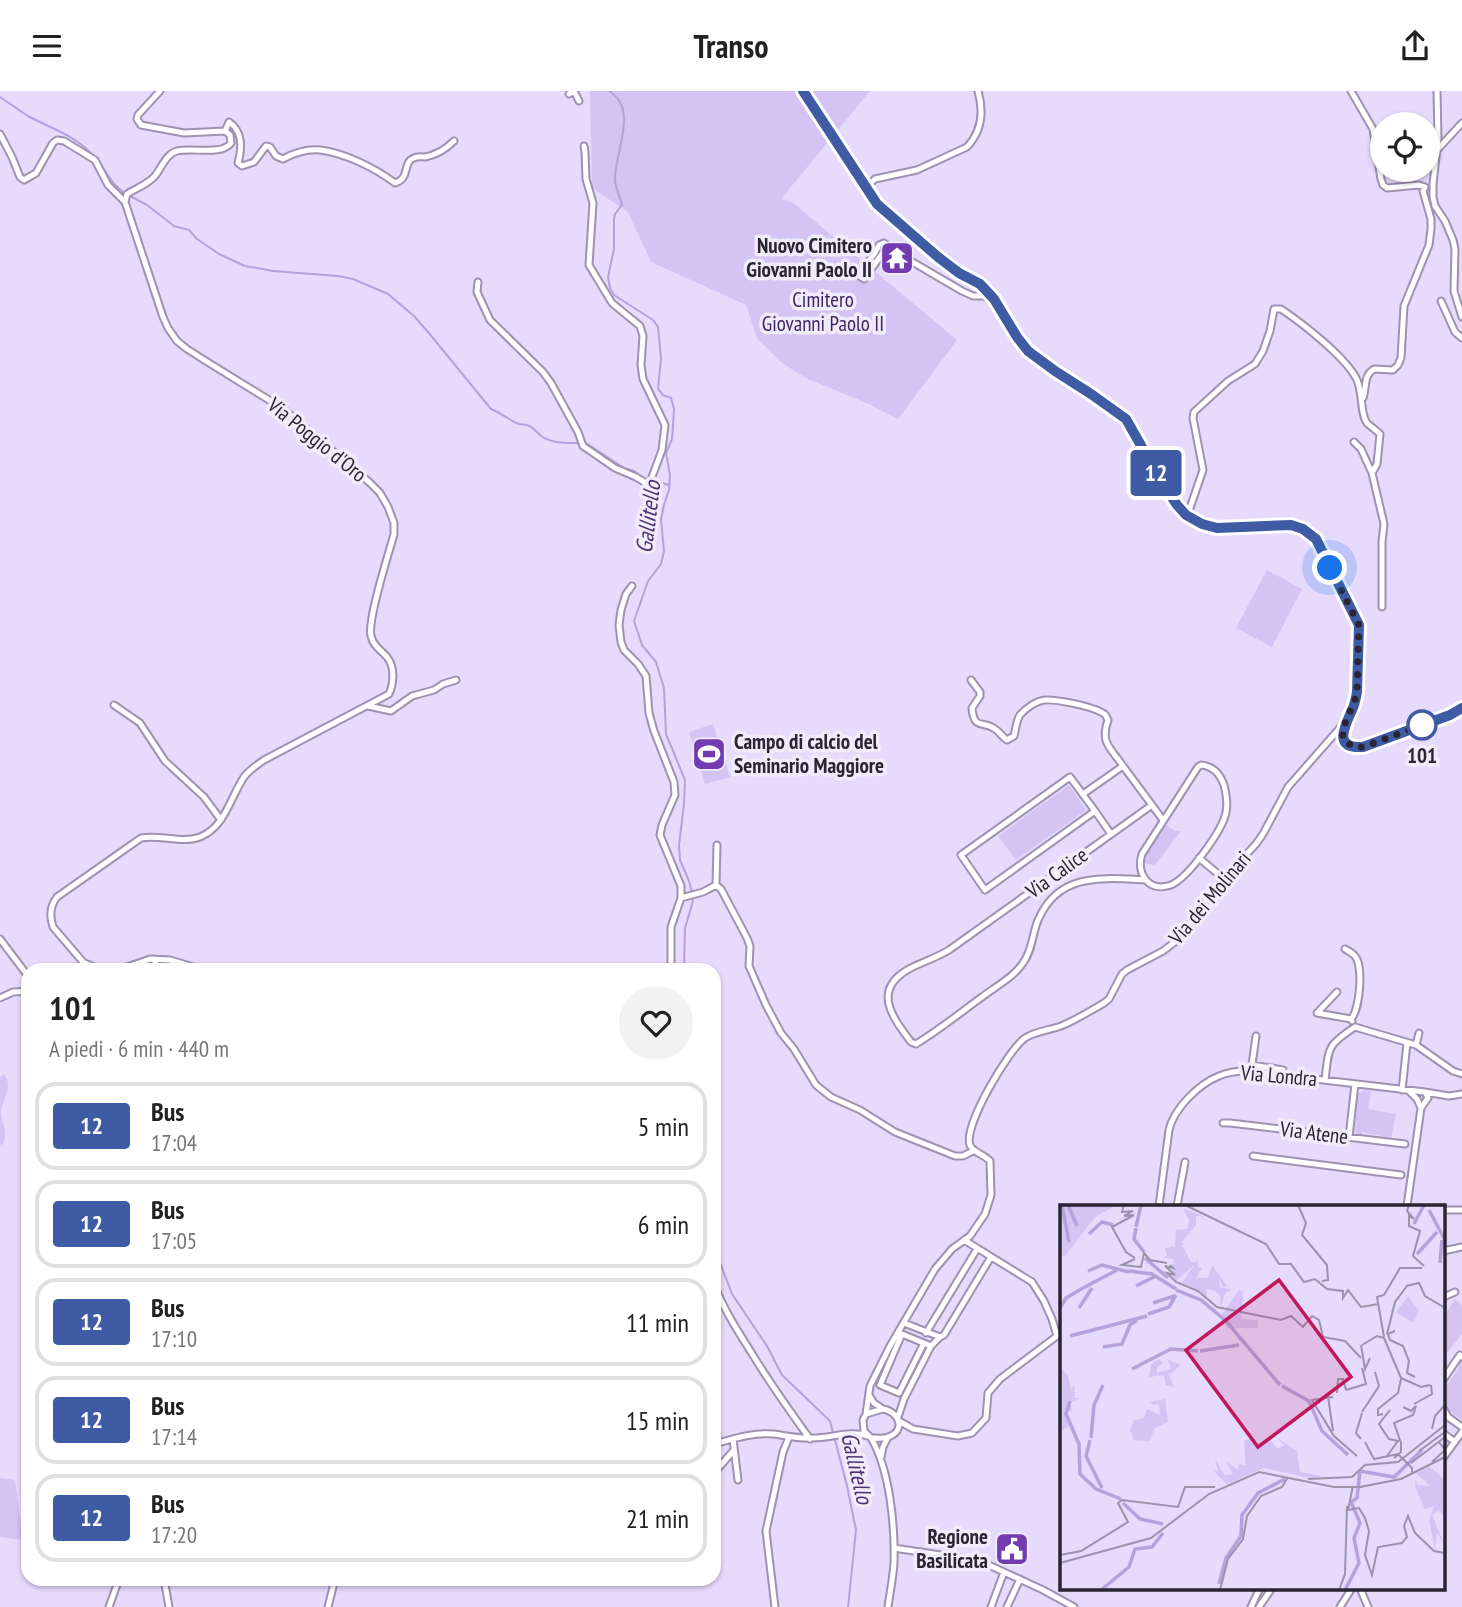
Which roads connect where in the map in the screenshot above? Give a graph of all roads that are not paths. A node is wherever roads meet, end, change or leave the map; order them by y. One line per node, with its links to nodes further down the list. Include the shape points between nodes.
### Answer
1 (160, 91): 10 (street, via 138,115 141,125 184,132)
2 (803, 91): 17 (street)
3 (978, 91): 17 (street, via 982,122 967,147 918,170 875,179)
4 (1351, 91): 16 (street, via 1373,129 1383,185)
5 (1437, 91): 8 (street)
6 (569, 94): 7 (street, via 574,91)
7 (579, 101)
8 (1437, 112)
9 (1462, 123): 14 (street)
10 (225, 131): 12 (street, via 229,122 239,133 242,154 238,163 242,166 254,162 266,146 283,159 318,150 366,165 395,183 405,176 413,158 440,152); 18 (street, via 232,140 230,145 176,151 145,185 127,194)
11 (0, 134): 18 (street, Via Poggio d'Oro, via 24,180 36,173 59,140 95,160 108,185)
12 (454, 141)
13 (584, 146): 21 (street, via 593,203 589,265 612,303 640,326 643,379 665,425 662,450 649,485 583,446 543,372 490,320 477,292)
14 (1440, 147)
15 (1433, 184): 16 (street); 28 (street, via 1435,206 1455,249 1454,291)
16 (1424, 187): 30 (street, via 1432,229 1404,306 1401,358 1393,370 1369,372)
17 (865, 188): 20 (street, via 877,204)
18 (125, 202): 39 (street, Via Poggio d'Oro, via 163,317 177,341 282,408 369,482 388,507 394,534 370,630 391,665 393,686)
19 (892, 250): 19 (street, via 884,243 879,245 858,275 864,279 882,254); 24 (street, via 958,289)
20 (959, 273): 22 (street); 24 (street)
21 (478, 282)
22 (975, 282): 23 (street); 24 (street)
23 (982, 287): 25 (street); 27 (street)
24 (968, 289): 25 (street, via 974,297)
25 (979, 295): 27 (street)
26 (1441, 301): 29 (street)
27 (998, 307): 33 (street, via 1028,351 1126,419)
28 (1462, 317)
29 (1462, 338)
30 (1363, 401): 32 (street, via 1366,422 1380,434); 33 (street, via 1357,380 1327,345 1286,312 1274,309 1255,364 1194,412 1203,470)
31 (1354, 442): 32 (street)
32 (1372, 473): 35 (street, via 1384,524)
33 (1186, 515): 41 (street, via 1217,528 1291,525 1316,539 1359,625 1357,692)
34 (632, 586): 54 (street, via 619,625 624,650 646,677 649,713 674,782 675,795 660,835)
35 (1382, 607)
36 (456, 680): 39 (street, Via Poggio d'Oro, via 412,696 391,711)
37 (971, 680): 42 (street, via 980,692 972,708 975,720 994,727 1007,740 1014,736 1020,715 1042,701 1104,713 1108,720 1105,740)
38 (114, 705): 46 (street, via 140,723 165,761 204,797)
39 (368, 706): 46 (street, Via Poggio d'Oro, via 251,769)
40 (1462, 708): 41 (street, via 1363,747 1353,747 1343,739)
41 (1346, 721): 51 (street, Via dei Molinari, via 1288,787 1256,844)
42 (1123, 766): 43 (street); 44 (street)
43 (1083, 794): 45 (street); 45 (street, via 1070,777 961,855 985,890)
44 (1152, 805): 47 (street); 48 (street, Via Calice)
45 (1095, 811): 48 (street)
46 (220, 820): 58 (street, Via Poggio d'Oro, via 200,837 187,840 141,838 57,897 51,907 53,927)
47 (1163, 820): 50 (street, via 1198,767 1205,765 1218,773 1225,789 1226,811 1218,832); 52 (street, via 1140,859 1140,872)
48 (1111, 834): 52 (street, Via Calice, via 962,941 895,979 888,999 890,1010 913,1044 995,988 1023,963 1038,920 1059,892 1088,879)
49 (717, 845): 53 (street)
50 (1199, 858): 51 (street); 52 (street, via 1170,885)
51 (1223, 878): 86 (street, Via dei Molinari, via 1180,938 1122,974 1109,999 1020,1042 973,1119 969,1140)
52 (1146, 880)
53 (716, 885): 54 (street); 86 (street, via 747,938 750,965 766,1005 816,1085 895,1132 955,1156)
54 (682, 897): 62 (street, via 671,927)
55 (0, 939): 63 (street)
56 (1345, 949): 67 (street, via 1355,955 1360,984 1356,1014)
57 (154, 959): 59 (street); 60 (street); 61 (street)
58 (85, 963)
59 (138, 963)
60 (156, 963)
61 (180, 963)
62 (671, 963)
63 (21, 967)
64 (21, 991): 66 (street)
65 (1336, 992): 67 (street, via 1317,1013)
66 (0, 998)
67 (1351, 1019): 68 (street)
68 (1355, 1027): 71 (street); 75 (street, via 1329,1049)
69 (1419, 1033): 72 (street)
70 (1256, 1036): 74 (street, via 1252,1065 1283,1070)
71 (1407, 1043): 72 (street); 77 (street)
72 (1416, 1045): 73 (street)
73 (1462, 1074)
74 (1283, 1075): 75 (street, Via Londra); 93 (street, Via Londra, via 1227,1073 1205,1084 1185,1103 1171,1124)
75 (1325, 1080): 76 (street, Via Londra)
76 (1355, 1084): 77 (street, Via Londra); 83 (street)
77 (1405, 1091): 79 (street, Via Londra); 80 (street)
78 (1462, 1096): 79 (street)
79 (1426, 1097): 80 (street); 81 (street)
80 (1417, 1098): 81 (street)
81 (1421, 1108): 84 (street)
82 (1223, 1123): 83 (street, Via Atene)
83 (1349, 1137): 85 (street, Via Atene)
84 (1416, 1137): 85 (street); 87 (street)
85 (1405, 1144): 87 (street)
86 (973, 1151): 98 (street, via 990,1161 991,1195 985,1213)
87 (1414, 1153): 90 (street)
88 (1253, 1156): 91 (street, Via Atene)
89 (1185, 1162): 94 (street)
90 (1414, 1165): 91 (street); 92 (street)
91 (1401, 1175): 92 (street)
92 (1411, 1185): 95 (street)
93 (1159, 1205)
94 (1177, 1205)
95 (1408, 1205)
96 (1444, 1210): 97 (street)
97 (1462, 1210)
98 (964, 1240): 100 (street); 106 (street, via 935,1269)
99 (1462, 1247): 101 (street)
100 (977, 1249): 102 (street); 107 (street)
101 (1444, 1251)
102 (990, 1257): 108 (street); 120 (street, via 1032,1282 1057,1336 1000,1378 988,1393 986,1418 972,1433 958,1436)
103 (1455, 1292): 104 (street)
104 (1444, 1295)
105 (721, 1301): 128 (street)
106 (904, 1323): 107 (street); 111 (street)
107 (926, 1333): 108 (street)
108 (940, 1337): 110 (street)
109 (924, 1343): 110 (street); 111 (street, via 902,1334); 111 (street, via 899,1393 880,1385)
110 (932, 1346): 115 (street)
111 (891, 1350): 114 (street)
112 (1462, 1356): 113 (street)
113 (1444, 1379)
114 (868, 1392): 116 (street); 118 (street)
115 (904, 1399): 116 (street); 119 (street)
116 (885, 1410): 118 (street); 119 (street)
117 (1444, 1410): 121 (street)
118 (865, 1417): 122 (street); 126 (street, via 863,1429)
119 (898, 1419): 120 (street); 124 (street)
120 (913, 1429): 124 (street)
121 (1462, 1430): 130 (street)
122 (846, 1433): 126 (street); 128 (street)
123 (1444, 1434): 130 (street)
124 (891, 1436): 126 (street); 133 (street)
125 (789, 1437): 127 (street, via 759,1434); 128 (street); 149 (street, via 766,1531)
126 (869, 1437): 133 (street)
127 (733, 1439): 129 (street); 131 (street)
128 (810, 1439)
129 (721, 1442)
130 (1455, 1442): 132 (street)
131 (734, 1450): 134 (street); 135 (street)
132 (1444, 1457)
133 (881, 1460): 136 (street)
134 (721, 1465)
135 (738, 1481)
136 (894, 1548): 137 (street, via 980,1561); 150 (street)
137 (1004, 1572): 138 (street); 151 (street)
138 (1020, 1579): 152 (street); 153 (street)
139 (116, 1586): 146 (street)
140 (165, 1586): 147 (street)
141 (333, 1586): 148 (street)
142 (1271, 1589): 155 (street)
143 (1351, 1589): 156 (street)
144 (1360, 1589): 157 (street)
145 (1259, 1590): 154 (street)
146 (109, 1607)
147 (169, 1607)
148 (328, 1607)
149 (775, 1607)
150 (888, 1607)
151 (990, 1607)
152 (1007, 1607)
153 (1073, 1607)
154 (1251, 1607)
155 (1259, 1607)
156 (1339, 1607)
157 (1368, 1607)

